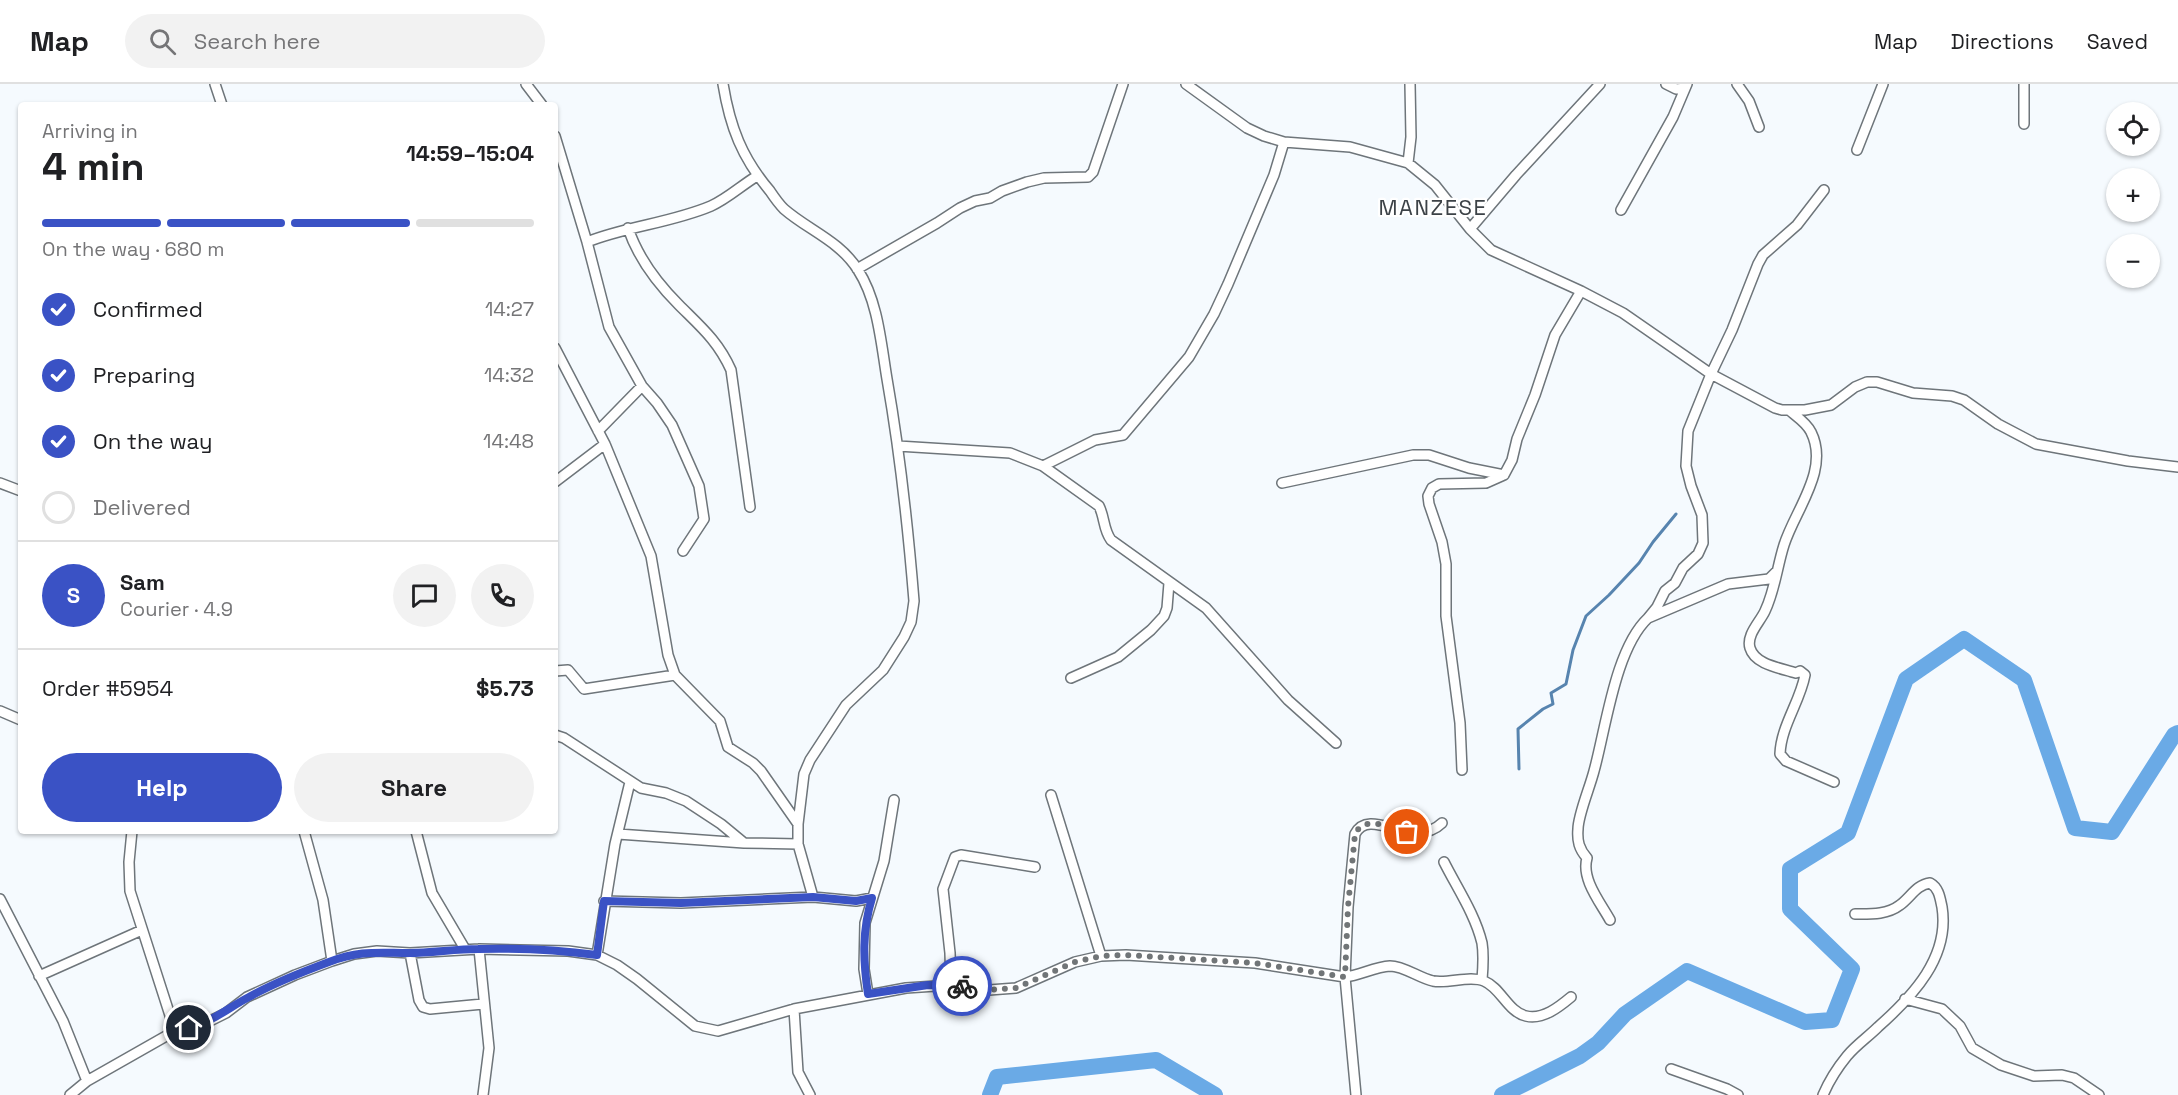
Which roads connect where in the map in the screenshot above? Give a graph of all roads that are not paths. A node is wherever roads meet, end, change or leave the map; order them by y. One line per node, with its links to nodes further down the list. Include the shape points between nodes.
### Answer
1 (215, 84): 13 (street)
2 (526, 84): 14 (street)
3 (723, 84): 21 (street, via 735,135)
4 (1123, 84): 27 (street, via 1088,177 1044,178 1002,190 960,207)
5 (1186, 84): 17 (street, via 1246,128)
6 (1410, 84): 20 (street)
7 (1600, 84): 25 (street)
8 (1666, 84): 12 (street, via 1676,89)
9 (1737, 84): 16 (street)
10 (1883, 84): 19 (street)
11 (2024, 84): 15 (street)
12 (1686, 86): 23 (street)
13 (221, 102)
14 (540, 102)
15 (2024, 124)
16 (1759, 127)
17 (1284, 142): 20 (street, via 1350,147); 36 (street, via 1228,284 1189,357 1123,435 1095,440)
18 (558, 146): 26 (street)
19 (1857, 150)
20 (1408, 163): 25 (street, via 1435,185)
21 (757, 176): 24 (street, via 712,205); 27 (street, via 784,208 840,249)
22 (1824, 190): 30 (street, via 1797,225 1763,255)
23 (1621, 210)
24 (628, 228): 26 (street); 43 (street, via 634,248 654,277 715,340 731,370)
25 (1470, 230): 28 (street, via 1491,250)
26 (587, 242): 31 (street, via 609,327)
27 (857, 269): 35 (street, via 879,327)
28 (1581, 291): 30 (street, via 1623,313); 38 (street, via 1555,335)
29 (558, 354): 33 (street)
30 (1711, 374): 32 (street, via 1775,408); 47 (street, via 1688,431 1686,447 1686,466 1704,524 1703,543)
31 (642, 386): 33 (street); 44 (street, via 672,425 702,496 704,519)
32 (1789, 410): 37 (street, via 1831,405 1855,387 1877,382 1913,393 1964,400 2036,444); 45 (street, via 1811,431 1816,460 1810,488 1784,545)
33 (598, 431): 34 (street)
34 (605, 444): 39 (street); 49 (street, via 651,556)
35 (898, 446): 36 (street, via 1010,453); 61 (street, via 913,591 911,622 883,670 846,705 810,760 804,774)
36 (1043, 466): 46 (street, via 1099,506 1106,533 1112,540)
37 (2178, 467)
38 (1504, 475): 41 (street, via 1440,457 1413,455); 55 (street, via 1486,483 1439,484 1428,496 1446,564 1446,616 1458,701)
39 (558, 480)
40 (0, 483): 42 (street)
41 (1282, 483)
42 (18, 490)
43 (750, 507)
44 (683, 550)
45 (1778, 569): 47 (street, via 1769,579 1728,584); 57 (street, via 1749,646 1759,661 1805,675 1780,742 1780,754 1786,761)
46 (1169, 583): 50 (street, via 1164,616 1151,630 1118,657); 54 (street, via 1206,608 1288,700)
47 (1648, 618): 75 (street, via 1624,657 1615,683 1577,826 1579,848 1587,858 1584,868)
48 (558, 671): 49 (street, via 568,670 584,689)
49 (675, 675): 61 (street, via 720,721 728,747 753,763)
50 (1071, 678)
51 (0, 711): 52 (street)
52 (18, 719)
53 (558, 736): 56 (street)
54 (1336, 743)
55 (1462, 770)
56 (630, 782): 65 (street); 66 (street, via 686,801)
57 (1834, 782)
58 (1051, 795): 81 (street)
59 (894, 800): 71 (street, via 884,861)
60 (1442, 823): 84 (street, via 1426,833 1376,824 1358,828 1348,907)
61 (798, 824): 67 (street)
62 (132, 834): 76 (street, via 130,891)
63 (305, 834): 82 (street, via 323,900)
64 (417, 834): 77 (street, via 432,893)
65 (618, 834): 66 (street); 73 (street)
66 (744, 843): 67 (street)
67 (798, 844): 70 (street)
68 (1444, 862): 85 (street, via 1481,942)
69 (1035, 867): 86 (street, via 955,857 943,889)
70 (813, 897): 71 (street, via 856,901); 73 (street, via 681,903)
71 (872, 898): 87 (street, via 864,944)
72 (0, 899): 83 (street)
73 (604, 901): 80 (street)
74 (1854, 914): 89 (street, via 1890,910 1926,883 1935,886 1943,918 1941,945 1933,964)
75 (1610, 920)
76 (142, 930): 83 (street); 92 (street)
77 (465, 949): 78 (street); 79 (street)
78 (479, 949): 80 (street); 90 (street)
79 (410, 953): 82 (street, via 377,951); 90 (street, via 423,1007)
80 (597, 955): 91 (street, via 617,965 705,1030 718,1031)
81 (1101, 956): 84 (street, via 1255,963); 86 (street, via 1075,962 1016,988 989,990)
82 (332, 961): 92 (street, via 247,998 202,1025)
83 (39, 976): 94 (street, via 63,1021)
84 (1345, 977): 85 (street, via 1389,966 1435,981); 98 (street)
85 (1482, 980): 88 (street, via 1525,1016 1544,1015)
86 (951, 985): 87 (street)
87 (868, 994): 91 (street)
88 (1571, 997)
89 (1905, 999): 100 (street, via 1848,1055); 101 (street, via 1942,1010 1960,1026 1972,1048 2001,1065 2034,1076 2074,1078)
90 (483, 1004): 96 (street, via 489,1048)
91 (794, 1009): 97 (street, via 798,1072)
92 (175, 1031): 94 (street)
93 (1671, 1069): 99 (street)
94 (87, 1082): 95 (street)
95 (70, 1095)
96 (483, 1095)
97 (810, 1095)
98 (1356, 1095)
99 (1738, 1095)
100 (1823, 1095)
101 (2099, 1095)

